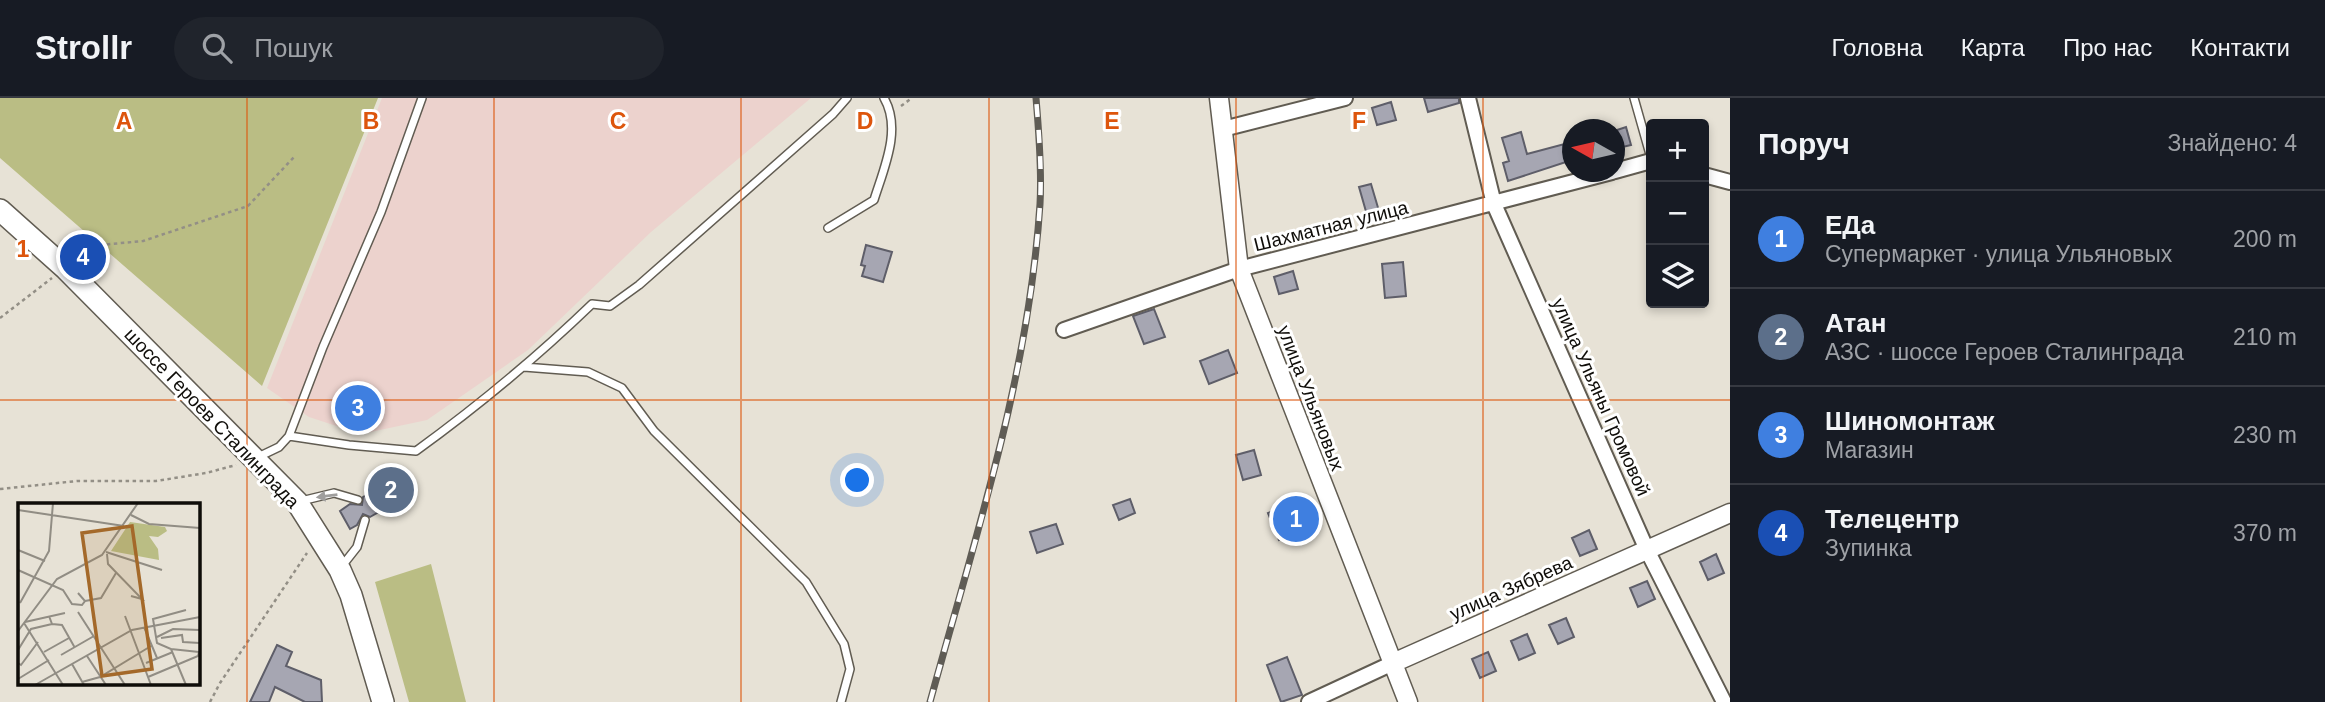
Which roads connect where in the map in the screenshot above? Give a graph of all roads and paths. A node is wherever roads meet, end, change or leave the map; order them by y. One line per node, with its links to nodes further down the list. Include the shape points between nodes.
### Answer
1 (422, 98): 26 (lane, via 381,212)
2 (847, 98): 25 (lane, via 639,285 610,306 592,304)
3 (884, 98): 9 (lane)
4 (912, 98): 9 (path)
5 (1219, 98): 10 (street, улица Ульяновых)
6 (1345, 98): 10 (street)
7 (1468, 98): 18 (street, улица Ульяны Громовой)
8 (1634, 98): 11 (lane)
9 (891, 113): 20 (lane, via 893,134 874,200)
10 (1223, 129): 22 (street, улица Ульяновых)
11 (1646, 142)
12 (294, 157): 21 (path, via 248,206 143,241 80,247)
13 (1646, 161): 14 (street, Шахматная улица)
14 (1625, 168)
15 (1709, 176): 17 (street)
16 (1573, 182): 18 (street, Шахматная улица)
17 (1730, 182)
18 (1494, 204): 22 (street, Шахматная улица); 34 (street, улица Ульяны Громовой)
19 (0, 210): 21 (main road, шоссе Героев Сталинграда)
20 (828, 228)
21 (66, 269): 23 (path); 27 (main road, шоссе Героев Сталинграда)
22 (1239, 269): 24 (street, Шахматная улица); 36 (street, улица Ульяновых)
23 (0, 318)
24 (1064, 330)
25 (524, 367): 26 (lane, via 416,452); 39 (lane, via 588,372 622,388 654,431 806,582 844,644 850,669)
26 (289, 436): 27 (lane)
27 (256, 459): 28 (path, via 156,481 77,481); 30 (main road, шоссе Героев Сталинграда)
28 (0, 489)
29 (358, 499): 30 (lane, one-way to 30, via 334,493)
30 (297, 502): 33 (main road, шоссе Героев Сталинграда)
31 (1730, 513): 34 (street, улица Зябрева)
32 (365, 520): 35 (lane, via 357,547)
33 (318, 536): 35 (main road, шоссе Героев Сталинграда); 37 (path)
34 (1647, 550): 36 (street, улица Зябрева); 42 (street, улица Ульяны Громовой)
35 (340, 570): 38 (main road, шоссе Героев Сталинграда)
36 (1394, 663): 40 (street, улица Зябрева); 41 (street, улица Ульяновых)
37 (210, 702)
38 (383, 702)
39 (841, 702)
40 (1309, 702)
41 (1408, 702)
42 (1724, 702)

